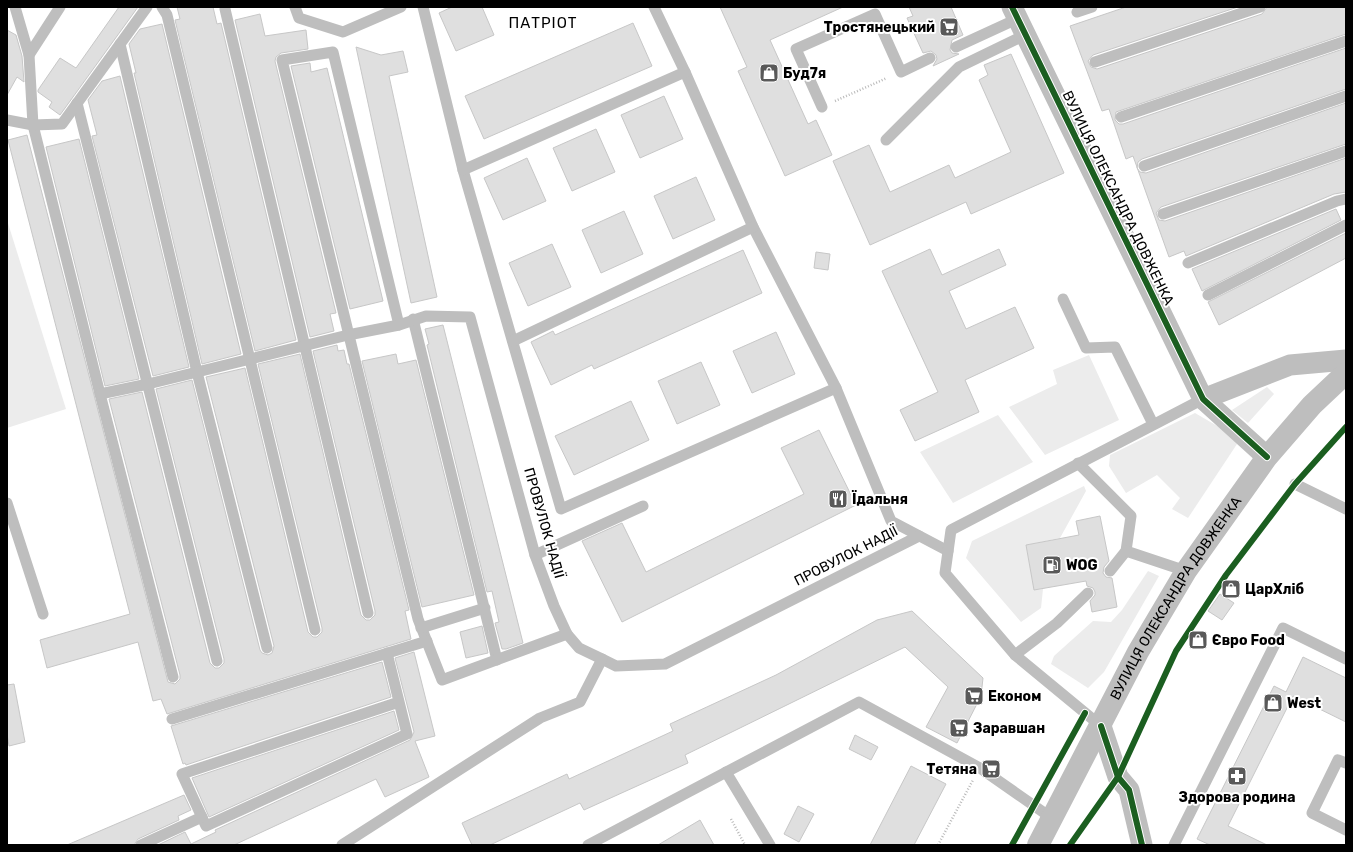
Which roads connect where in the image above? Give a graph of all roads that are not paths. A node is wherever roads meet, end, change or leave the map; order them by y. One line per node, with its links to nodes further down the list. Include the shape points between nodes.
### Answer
1 (60, 7): 17 (lane)
2 (147, 7): 15 (lane)
3 (162, 7): 43 (lane, via 168,15)
4 (295, 7): 5 (lane, via 298,18 343,32)
5 (401, 7)
6 (423, 7): 30 (lane)
7 (654, 7): 20 (lane)
8 (1092, 7): 12 (lane)
9 (1260, 7): 19 (lane)
10 (13, 8): 17 (lane)
11 (225, 9): 42 (lane)
12 (1077, 12)
13 (1018, 20): 16 (lane); 27 (lane, via 959,67); 50 (street, ВУЛИЦЯ ОЛЕКСАНДРА ДОВЖЕНКА)
14 (1346, 40): 24 (lane)
15 (120, 44): 22 (lane); 45 (lane)
16 (956, 47)
17 (29, 55): 26 (lane)
18 (930, 58): 23 (lane, via 901,72 875,14 796,49)
19 (1095, 62)
20 (685, 72): 30 (lane); 34 (lane)
21 (1346, 96): 29 (lane)
22 (78, 103): 26 (lane, via 62,124); 47 (lane)
23 (822, 107)
24 (1121, 117)
25 (7, 120): 26 (lane)
26 (33, 125): 49 (lane)
27 (886, 140)
28 (1346, 151): 32 (lane)
29 (1144, 166)
30 (463, 170): 41 (lane)
31 (1346, 199): 35 (lane)
32 (1163, 214)
33 (1346, 225): 36 (lane)
34 (753, 227): 41 (lane); 48 (lane)
35 (1188, 263)
36 (1208, 295)
37 (1063, 300): 51 (lane, via 1086,348 1115,347)
38 (413, 319): 39 (lane); 61 (lane, ПРОВУЛОК НАДІЇ, via 426,316 470,317); 65 (lane)
39 (399, 325): 40 (lane); 40 (lane, via 333,52 282,60)
40 (348, 335): 42 (lane); 68 (lane)
41 (513, 341): 48 (lane, via 561,508)
42 (305, 346): 43 (lane); 66 (lane)
43 (251, 359): 45 (lane); 69 (lane)
44 (1346, 360): 50 (street, via 1290,365)
45 (197, 372): 47 (lane); 72 (lane)
46 (1346, 373): 52 (main road, ВУЛИЦЯ ОЛЕКСАНДРА ДОВЖЕНКА, via 1312,405)
47 (148, 384): 49 (lane); 78 (lane)
48 (836, 388): 58 (lane, via 891,521)
49 (100, 394): 79 (lane)
50 (1203, 399): 51 (lane); 52 (street)
51 (1153, 424): 53 (lane)
52 (1267, 457): 63 (main road, ВУЛИЦЯ ОЛЕКСАНДРА ДОВЖЕНКА)
53 (1078, 463): 59 (lane, via 951,530); 60 (lane, via 1131,516)
54 (1295, 484): 57 (lane)
55 (7, 503): 67 (lane)
56 (644, 506): 61 (lane)
57 (1346, 509)
58 (919, 536): 59 (lane); 75 (lane, ПРОВУЛОК НАДІЇ, via 666,664 616,666)
59 (948, 551): 74 (lane, via 946,573)
60 (1126, 551): 62 (lane); 63 (lane)
61 (535, 555): 70 (lane, ПРОВУЛОК НАДІЇ)
62 (1110, 571)
63 (1186, 571): 82 (main road, ВУЛИЦЯ ОЛЕКСАНДРА ДОВЖЕНКА, via 1138,652)
64 (1088, 593): 74 (lane, via 1057,623)
65 (485, 608): 68 (lane); 77 (lane)
66 (368, 613)
67 (43, 614)
68 (422, 628): 71 (lane)
69 (315, 630)
70 (567, 634): 75 (lane, ПРОВУЛОК НАДІЇ, via 579,648); 77 (lane)
71 (426, 641): 73 (lane); 77 (lane, via 442,680)
72 (267, 648)
73 (387, 653): 80 (lane); 81 (lane)
74 (1015, 655): 82 (lane)
75 (602, 659): 89 (lane, via 580,702 540,718)
76 (1346, 659): 94 (lane, via 1284,628)
77 (498, 660)
78 (217, 661)
79 (174, 677)
80 (399, 702): 85 (lane, via 407,734 206,826); 85 (lane, via 182,774)
81 (172, 719)
82 (1101, 726): 86 (main road, ВУЛИЦЯ ОЛЕКСАНДРА ДОВЖЕНКА); 93 (street, via 1118,777 1129,790)
83 (1346, 763): 87 (lane, via 1338,760 1312,813)
84 (726, 772): 86 (lane, via 859,702 980,768); 90 (lane); 91 (lane)
85 (202, 817): 88 (lane)
86 (1053, 819): 92 (main road, ВУЛИЦЯ ОЛЕКСАНДРА ДОВЖЕНКА)
87 (1346, 830)
88 (141, 845)
89 (342, 845)
90 (588, 845)
91 (770, 845)
92 (1038, 845)
93 (1142, 845)
94 (1174, 845)

